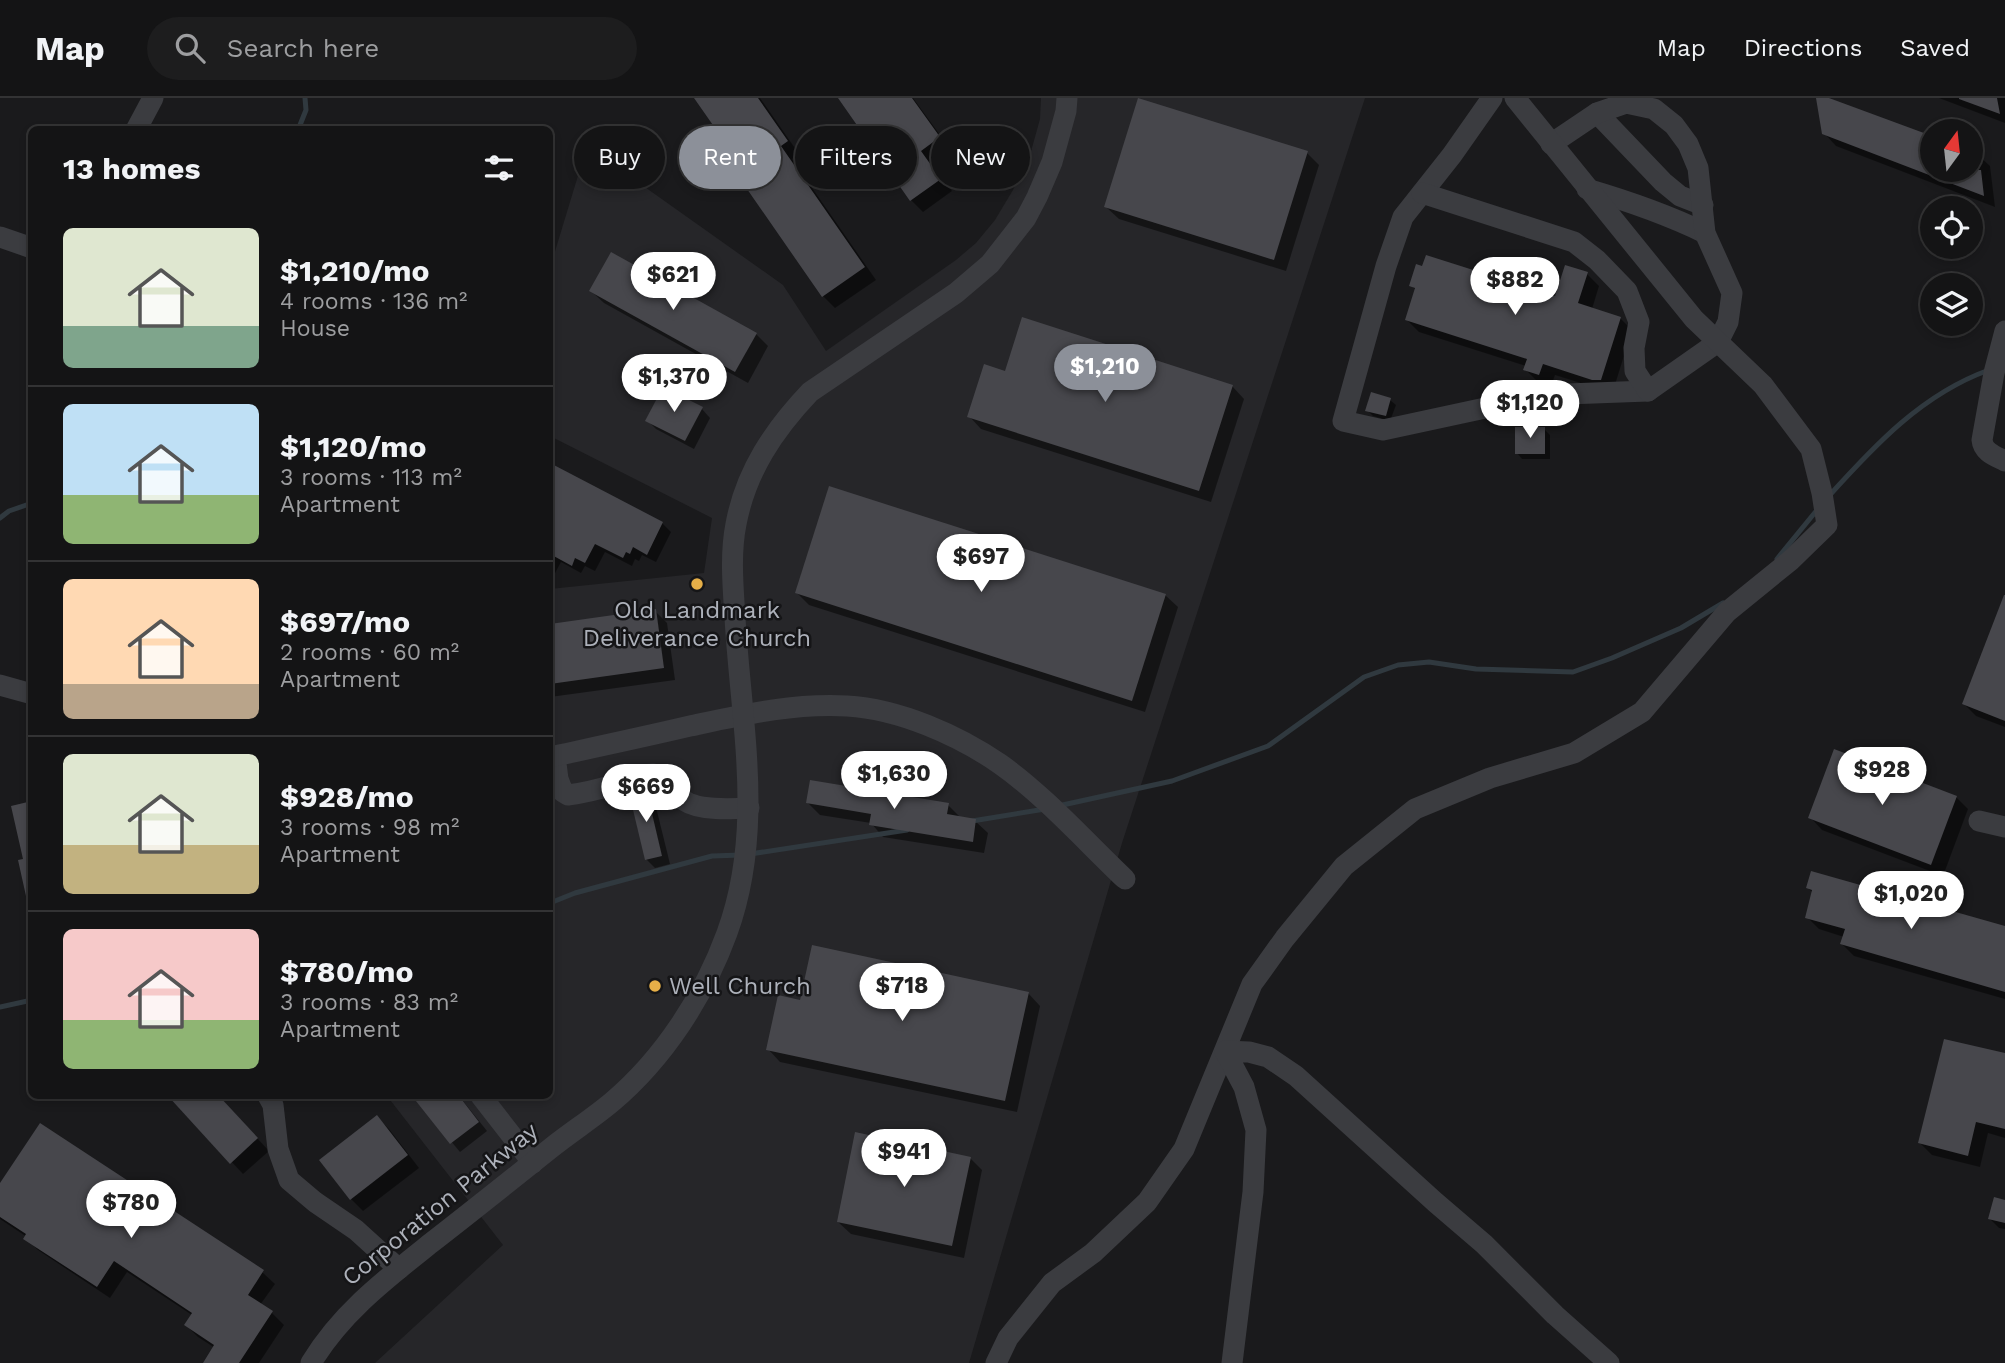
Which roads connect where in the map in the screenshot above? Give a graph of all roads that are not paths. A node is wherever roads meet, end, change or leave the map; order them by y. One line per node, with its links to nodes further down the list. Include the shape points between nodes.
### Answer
1 (153, 98): 6 (street)
2 (1067, 98): 22 (street, Corporation Parkway, via 1052,162 1026,218 990,264 956,293 810,392 772,435 755,466 741,502 733,543)
3 (1492, 98): 10 (street)
4 (1515, 98): 7 (street)
5 (1597, 113): 7 (street); 8 (street); 12 (street, via 1626,103 1654,109 1674,125 1698,169)
6 (138, 126)
7 (1551, 144): 9 (street)
8 (1663, 182): 11 (street); 12 (street)
9 (1587, 189): 11 (street); 17 (street)
10 (1422, 193): 18 (street, via 1574,242 1597,260 1627,291 1639,322 1635,371); 18 (street, via 1403,217 1386,266 1343,421 1383,430 1567,394)
11 (1638, 204): 13 (street)
12 (1703, 205): 13 (street)
13 (1704, 233): 17 (street, via 1732,293 1728,322)
14 (0, 237): 15 (street)
15 (28, 247)
16 (2005, 331): 19 (street, via 1982,440 1986,451)
17 (1718, 342): 18 (street); 29 (street, via 1763,385 1811,449 1827,525 1727,612 1642,712 1574,753 1490,778 1415,809 1343,866 1252,984)
18 (1648, 391)
19 (2005, 461)
20 (0, 685): 21 (street)
21 (28, 693)
22 (744, 714): 23 (street); 25 (street, Corporation Parkway); 28 (street, via 800,706 849,706 937,729 1001,764)
23 (553, 757)
24 (553, 761): 25 (street, via 568,795 653,774 696,806)
25 (749, 808): 32 (street, Corporation Parkway, via 738,896 719,955 699,995 651,1062 613,1101)
26 (1979, 821): 27 (street)
27 (2005, 827)
28 (1125, 879)
29 (1225, 1051): 35 (street, via 1184,1149 1147,1202 1093,1253 1052,1283 1007,1338); 36 (street, via 1244,1087 1256,1130); 37 (street, via 1268,1057 1296,1076)
30 (270, 1099): 33 (street, via 278,1149 289,1180)
31 (483, 1099): 32 (street)
32 (533, 1163): 33 (street, Corporation Parkway)
33 (399, 1269): 34 (street, Corporation Parkway, via 347,1314)
34 (311, 1363)
35 (996, 1363)
36 (1233, 1363)
37 (1609, 1363)

